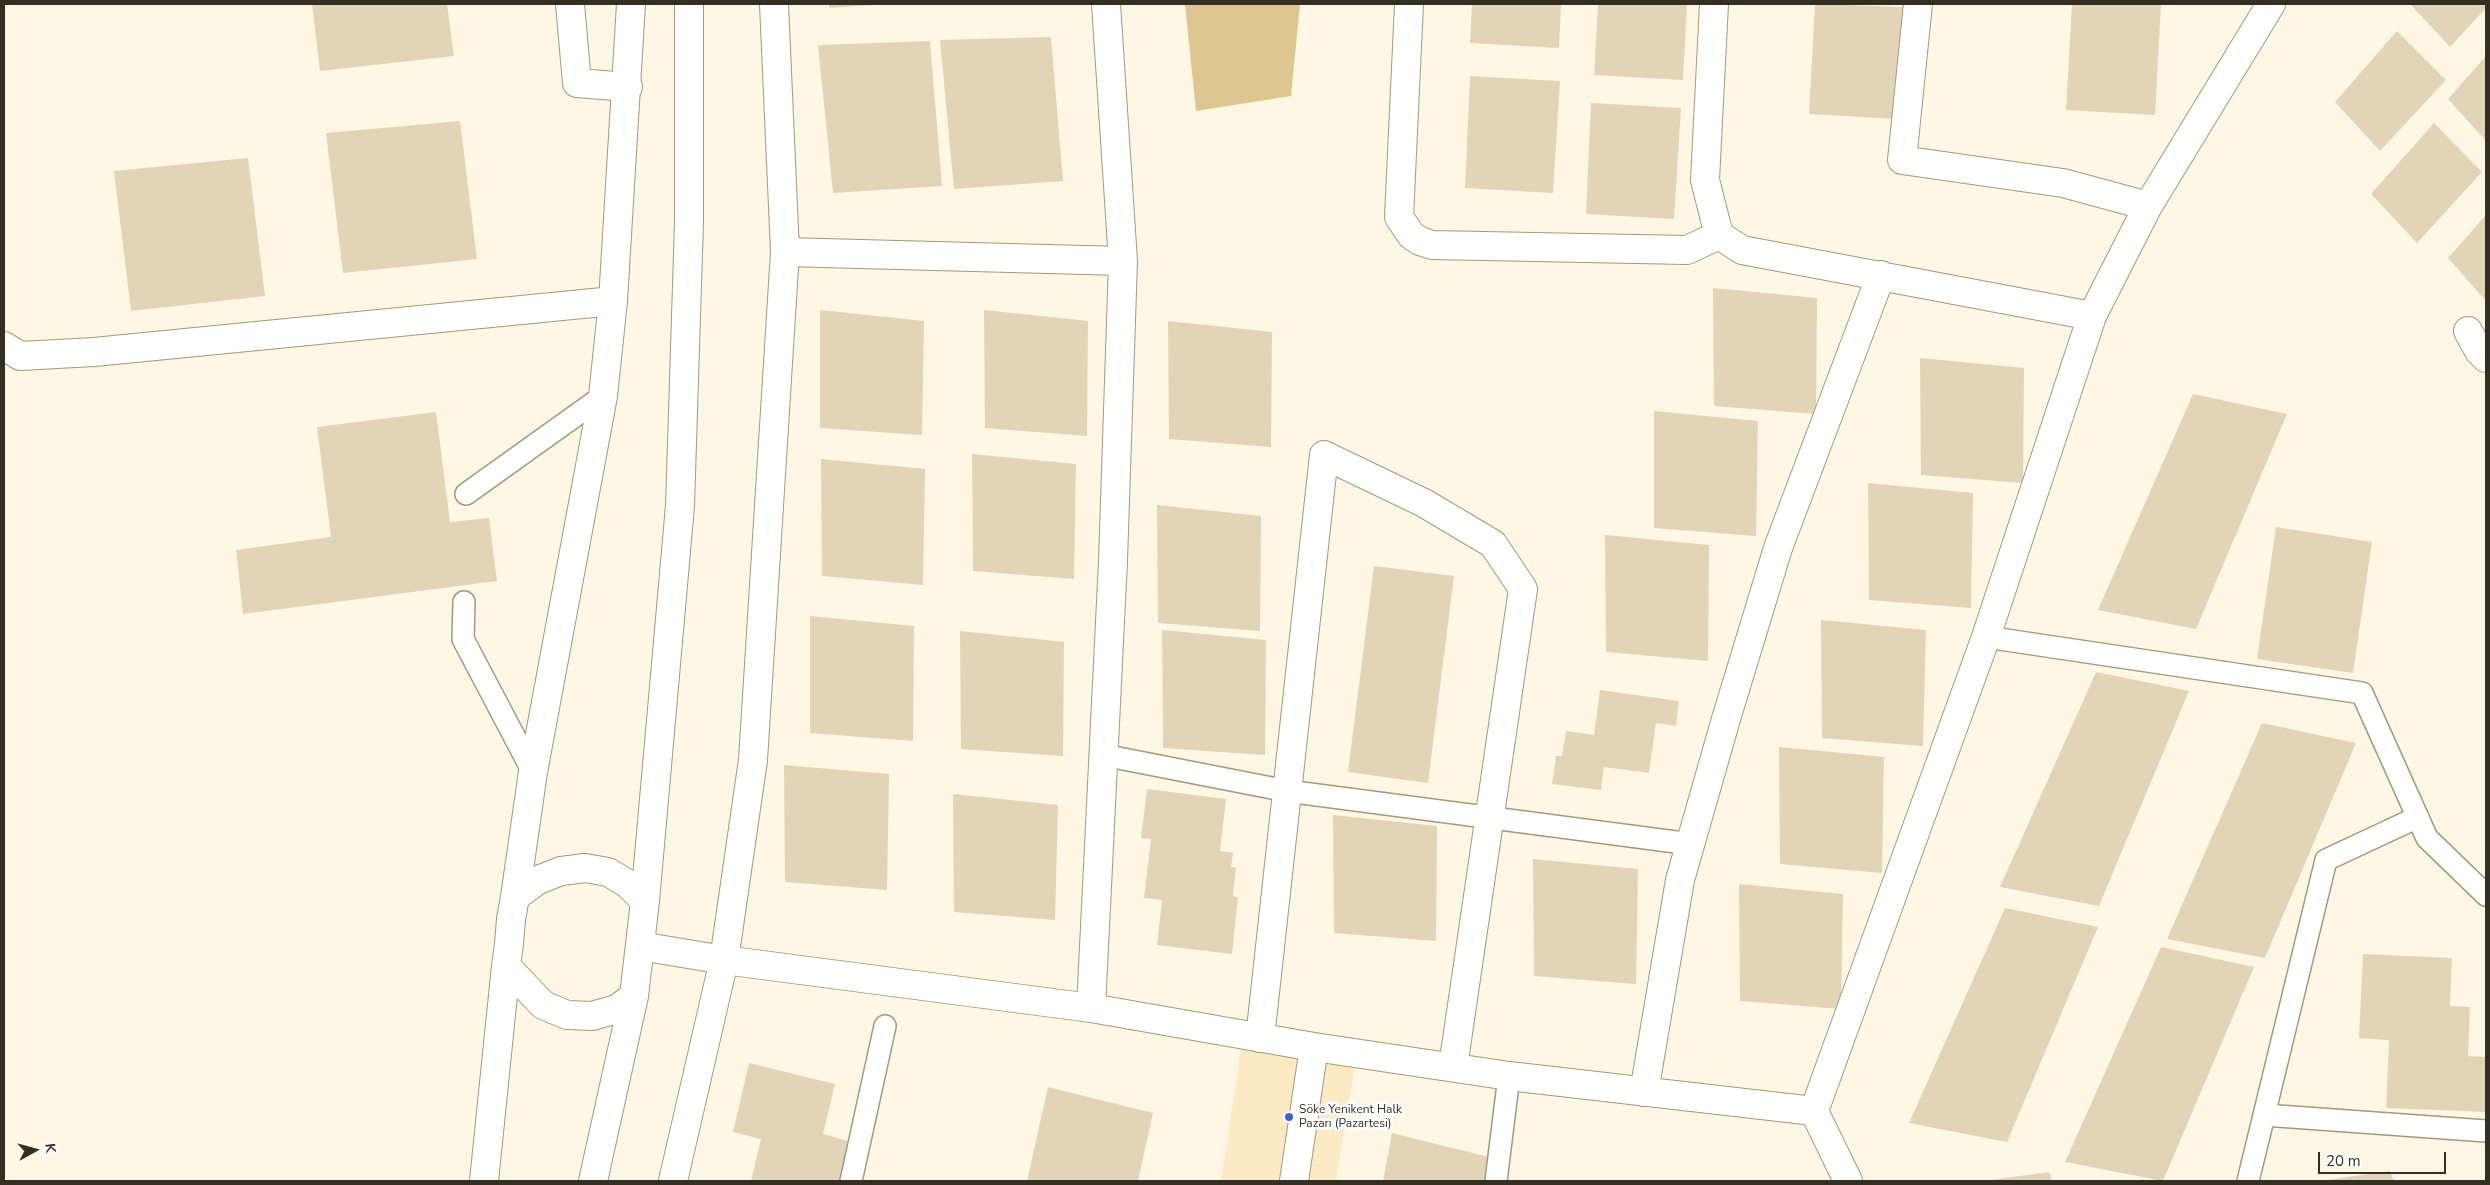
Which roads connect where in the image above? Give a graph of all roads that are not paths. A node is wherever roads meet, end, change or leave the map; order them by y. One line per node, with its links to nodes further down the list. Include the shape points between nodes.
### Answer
1 (570, 4): 10 (street, via 577,83)
2 (631, 4): 10 (street)
3 (689, 4): 33 (street, via 689,222 680,506)
4 (774, 4): 13 (street)
5 (1106, 4): 14 (street)
6 (1408, 4): 12 (street, via 1399,217 1411,235 1432,245 1687,250)
7 (1714, 4): 12 (street, via 1705,180)
8 (1918, 4): 11 (street, via 1902,160 2063,183)
9 (2271, 4): 11 (street)
10 (628, 87): 16 (street)
11 (2148, 206): 17 (street)
12 (1719, 236): 15 (street, via 1742,250)
13 (786, 252): 14 (street); 35 (street, via 753,760)
14 (1123, 261): 25 (street)
15 (1881, 275): 17 (street); 30 (street, via 1778,548)
16 (613, 301): 19 (street, via 94,352 20,356); 21 (street)
17 (2092, 316): 24 (street)
18 (2468, 331): 20 (street)
19 (4, 346)
20 (2486, 358)
21 (603, 396): 22 (lane); 26 (street)
22 (466, 494)
23 (464, 602): 26 (lane, via 462,639)
24 (1986, 637): 29 (lane, via 2362,693); 45 (street)
25 (1103, 755): 27 (lane); 38 (street)
26 (533, 772): 32 (street)
27 (1287, 791): 28 (lane); 28 (street, via 1324,455 1424,503 1493,544 1523,589); 40 (street)
28 (1490, 816): 30 (lane); 42 (street)
29 (2418, 817): 31 (lane, via 2427,838); 46 (lane, via 2326,860)
30 (1691, 844): 44 (street, via 1680,880)
31 (2486, 895)
32 (515, 898): 33 (street, via 538,880 561,871 585,868 608,872 628,884); 36 (street)
33 (645, 901): 34 (street)
34 (640, 946): 35 (street); 37 (street)
35 (724, 960): 38 (street); 50 (street)
36 (506, 966): 37 (street, via 543,1005 567,1015 592,1016 617,1009); 48 (street)
37 (634, 996): 49 (street)
38 (1091, 1008): 40 (street)
39 (885, 1026): 51 (lane)
40 (1260, 1038): 41 (street)
41 (1314, 1047): 42 (street); 52 (street)
42 (1453, 1067): 43 (street)
43 (1509, 1076): 44 (street); 53 (lane)
44 (1644, 1092): 45 (street)
45 (1814, 1112): 54 (street)
46 (2264, 1115): 47 (lane); 55 (lane)
47 (2486, 1130)
48 (484, 1181)
49 (592, 1181)
50 (673, 1181)
51 (851, 1181)
52 (1294, 1181)
53 (1496, 1181)
54 (1848, 1181)
55 (2248, 1181)

